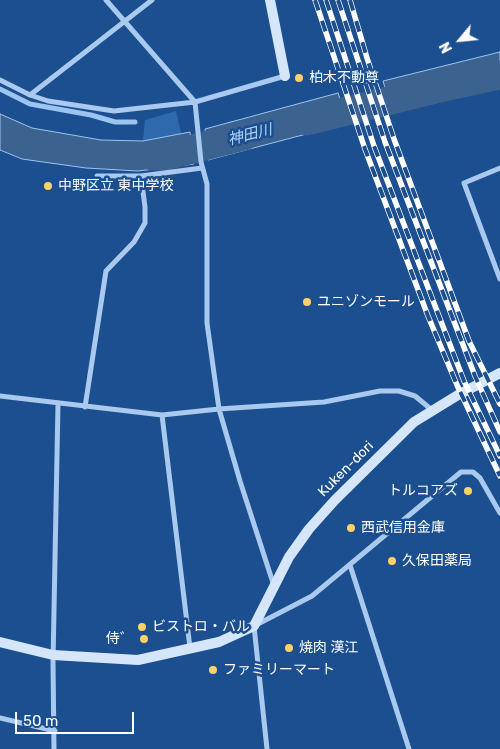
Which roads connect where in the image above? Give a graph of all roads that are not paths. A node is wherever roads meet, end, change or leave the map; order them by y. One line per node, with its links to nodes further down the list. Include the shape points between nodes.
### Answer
1 (106, 0): 4 (street)
2 (152, 0): 4 (street)
3 (270, 0): 5 (street)
4 (124, 21): 7 (street); 8 (street)
5 (285, 76): 8 (street)
6 (0, 80): 7 (street)
7 (30, 94): 8 (street, via 48,101 114,111)
8 (195, 102): 9 (street)
9 (202, 168): 12 (street); 18 (street, via 207,184 208,324)
10 (500, 168): 13 (street, via 464,182)
11 (97, 176): 12 (street)
12 (141, 176): 17 (street, via 145,224 134,242 106,271)
13 (500, 279)
14 (500, 373): 19 (street, Kuken-dori)
15 (0, 396): 16 (street)
16 (58, 404): 17 (street); 27 (street)
17 (85, 407): 20 (street)
18 (220, 409): 19 (street, via 324,402 380,391 415,396); 20 (street); 23 (street)
19 (432, 410): 23 (street, Kuken-dori, via 414,422 317,519 289,557)
20 (162, 415): 26 (street)
21 (500, 513): 22 (street, via 480,478 473,472 461,472)
22 (350, 565): 24 (street, via 312,596); 32 (street)
23 (274, 587): 24 (street, Kuken-dori)
24 (254, 626): 26 (street, via 219,642); 31 (street)
25 (0, 642): 27 (street)
26 (190, 649): 27 (street, via 138,660)
27 (53, 655): 29 (street)
28 (0, 718): 29 (street)
29 (55, 732): 30 (street)
30 (54, 749)
31 (267, 749)
32 (409, 749)

